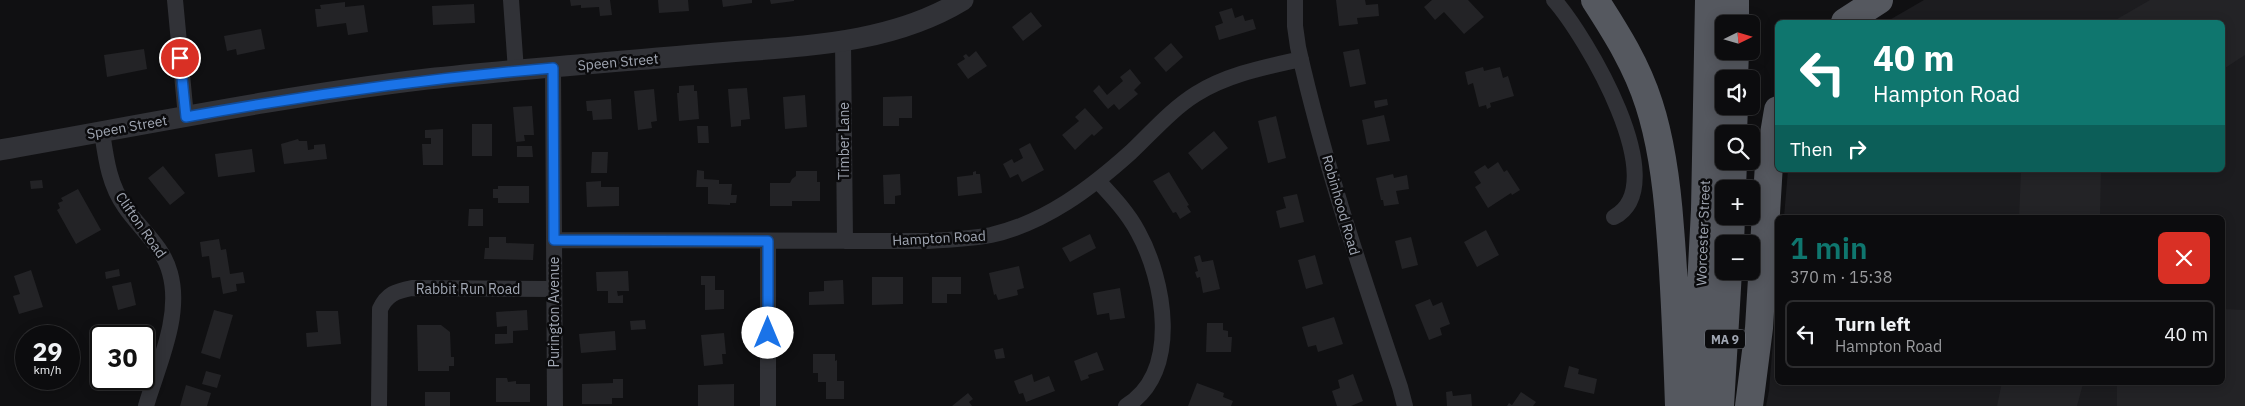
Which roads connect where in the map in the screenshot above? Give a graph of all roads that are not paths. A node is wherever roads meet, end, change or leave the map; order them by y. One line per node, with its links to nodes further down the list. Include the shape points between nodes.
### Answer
1 (175, 0): 16 (street)
2 (511, 0): 15 (street)
3 (963, 0): 12 (street, Speen Street, via 907,27)
4 (1295, 0): 13 (street, Robinhood Road, via 1295,26)
5 (1554, 0): 21 (street, via 1572,22 1596,62 1631,147 1634,192 1625,210)
6 (1595, 0): 33 (highway, via 1623,44 1641,82 1656,127 1671,240)
7 (1709, 0): 34 (highway, Worcester Street / MA 9, via 1705,201)
8 (1735, 0): 10 (highway)
9 (1879, 0): 11 (highway)
10 (1735, 15)
11 (1848, 20)
12 (843, 41): 14 (street, Speen Street); 24 (street, Timber Lane)
13 (1301, 59): 20 (street, Hampton Road, via 1229,78 1195,94); 32 (street, Robinhood Road, via 1351,243)
14 (553, 68): 15 (street, Speen Street); 22 (street, Purington Avenue)
15 (516, 70): 16 (street, Speen Street, via 354,88)
16 (186, 117): 18 (street, Speen Street)
17 (1775, 127): 36 (highway, via 1759,328)
18 (102, 132): 19 (street, Speen Street); 27 (street, Clifton Road, via 108,172 116,192 159,248 171,274 173,306 170,323)
19 (0, 150)
20 (1098, 181): 24 (street, Hampton Road, via 1048,212 993,234 927,241); 31 (street, via 1138,231 1154,270 1162,309 1162,346 1152,379 1142,394)
21 (1614, 217)
22 (554, 240): 23 (street, Hampton Road); 26 (street, Purington Avenue)
23 (768, 241): 24 (street, Hampton Road); 30 (street)
24 (845, 241)
25 (1727, 280): 35 (highway, Worcester Street / MA 9)
26 (554, 289): 28 (street, Rabbit Run Road, via 412,288 393,293 380,309); 29 (street, Purington Avenue)
27 (146, 406)
28 (379, 406)
29 (555, 406)
30 (768, 406)
31 (1126, 406)
32 (1405, 406)
33 (1679, 406)
34 (1694, 406)
35 (1720, 406)
36 (1749, 406)

